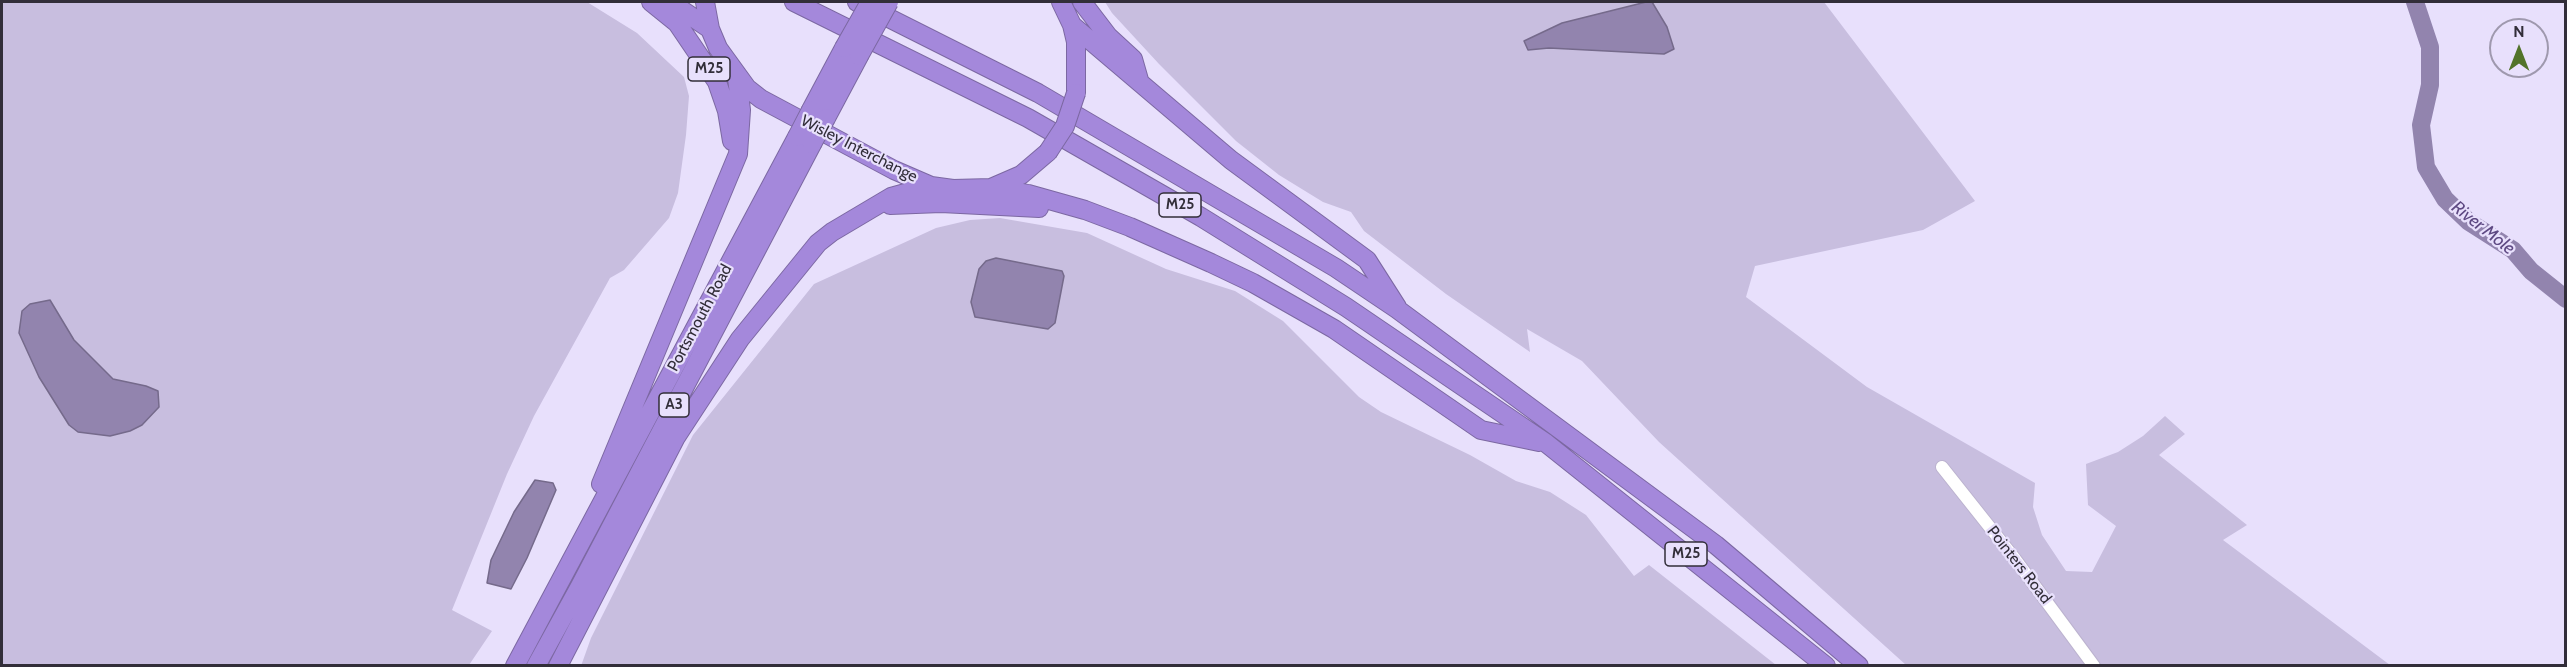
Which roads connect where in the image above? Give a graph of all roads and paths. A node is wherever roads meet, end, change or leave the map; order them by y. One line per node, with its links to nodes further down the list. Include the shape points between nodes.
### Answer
1 (651, 2): 16 (highway, M25, via 677,23 717,82 727,111 730,138)
2 (670, 2): 11 (highway)
3 (705, 2): 11 (highway, Wisley Interchange)
4 (794, 2): 22 (highway, M25, via 1028,118 1191,212 1346,307)
5 (857, 2): 21 (highway, M25, via 1038,93 1336,268)
6 (870, 2): 12 (highway, Portsmouth Road / A3, bridge)
7 (889, 2): 12 (highway, Portsmouth Road / A3, bridge)
8 (1061, 2): 10 (highway, Wisley Interchange)
9 (1082, 2): 14 (highway, M25, via 1132,59)
10 (1072, 25): 14 (highway, M25); 18 (highway, Wisley Interchange, bridge, via 1078,67 1076,93 1065,126 1048,152 1021,175)
11 (710, 29): 13 (highway, Wisley Interchange)
12 (852, 52): 15 (highway, Portsmouth Road / A3, bridge)
13 (737, 78): 16 (highway, A3, via 741,110); 17 (highway, Wisley Interchange, via 761,99)
14 (1139, 80): 21 (highway, M25, via 1231,160 1367,260)
15 (804, 140): 24 (highway, Portsmouth Road / A3); 26 (highway, Portsmouth Road / A3)
16 (738, 154): 24 (highway, A3, via 615,446)
17 (931, 186): 18 (highway, Wisley Interchange); 19 (highway, A3, via 902,193)
18 (991, 188): 20 (highway)
19 (876, 206): 20 (highway, M25, via 941,203 1024,205 1055,212); 27 (highway, A3, via 818,243 741,339 676,437)
20 (1085, 210): 22 (highway, M25, via 1162,240 1281,298 1364,348 1481,430)
21 (1398, 309): 29 (highway, M25, via 1716,545)
22 (1546, 443): 28 (highway, M25)
23 (1942, 467): 30 (street, Pointers Road)
24 (590, 523): 25 (highway, Portsmouth Road / A3)
25 (514, 666)
26 (536, 666)
27 (558, 666)
28 (1826, 666)
29 (1859, 666)
30 (2094, 666)

